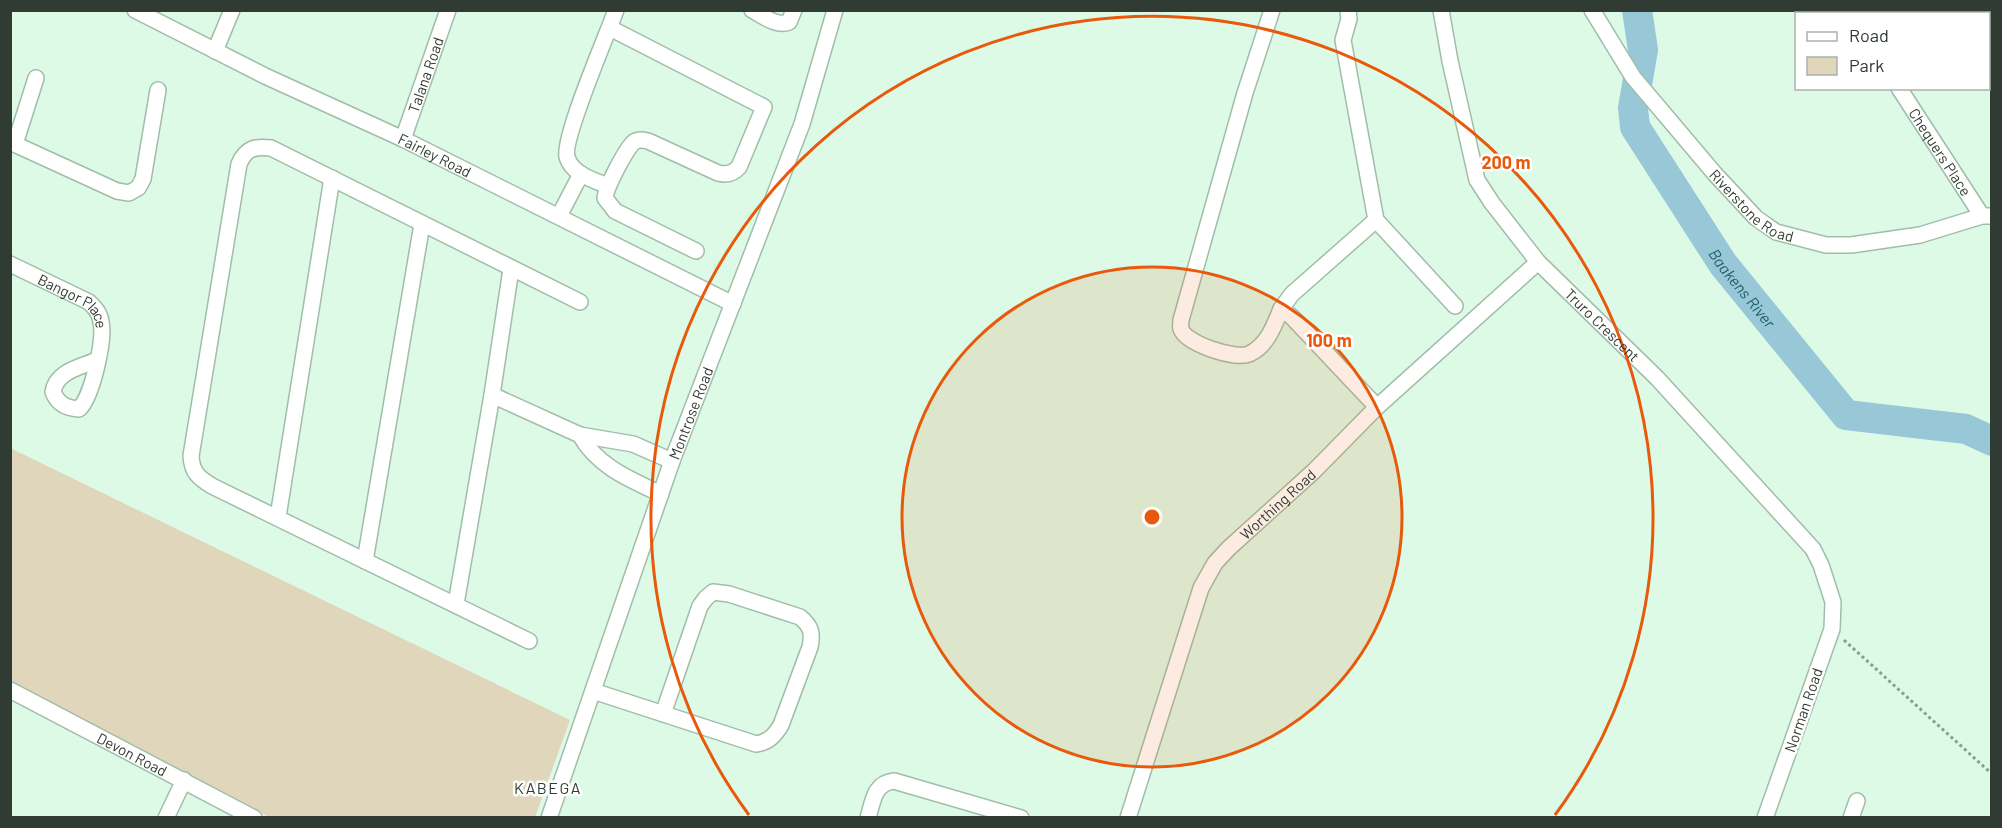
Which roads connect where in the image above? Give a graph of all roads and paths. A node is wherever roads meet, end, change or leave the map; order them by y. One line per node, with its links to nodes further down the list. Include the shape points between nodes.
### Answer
1 (135, 10): 13 (street, Fairley Road)
2 (232, 10): 13 (street)
3 (448, 10): 17 (street, Talana Road)
4 (616, 10): 12 (street)
5 (752, 10): 6 (street, via 784,24)
6 (794, 10)
7 (835, 10): 31 (street, Montrose Road, via 802,124)
8 (1272, 10): 33 (street, via 1245,93 1181,330 1198,345 1238,356 1249,354 1268,337)
9 (1348, 10): 24 (street, via 1343,40)
10 (1441, 10): 27 (street, Truro Crescent, via 1477,180)
11 (1592, 10): 23 (street, Riverstone Road, via 1639,82 1715,174 1756,218 1776,232 1826,245 1851,245 1920,235)
12 (610, 28): 19 (street, via 568,139 566,155); 21 (street, via 764,107 735,172 718,173 640,140 632,144)
13 (215, 51): 17 (street, Fairley Road)
14 (36, 78): 18 (street)
15 (158, 90): 18 (street, via 143,179 129,193 117,192)
16 (1900, 90): 23 (street, Chequers Place)
17 (403, 139): 22 (street, Fairley Road)
18 (13, 143)
19 (581, 174): 21 (street); 22 (street)
20 (332, 178): 25 (street); 40 (street); 40 (street, via 271,148 260,146 243,154 191,456 197,477)
21 (608, 186): 26 (street, via 605,198 615,211)
22 (559, 216): 31 (street, Fairley Road)
23 (1987, 216)
24 (1376, 220): 32 (street); 33 (street, via 1292,294)
25 (422, 224): 29 (street); 41 (street)
26 (696, 251)
27 (1538, 262): 36 (street, Worthing Road); 42 (street, Truro Crescent, via 1657,378 1813,549)
28 (10, 264): 34 (street, Bangor Place, via 89,302 97,310 103,332)
29 (511, 269): 30 (street); 35 (street)
30 (580, 302)
31 (734, 304): 38 (street, Montrose Road)
32 (1455, 306)
33 (1281, 309): 36 (street)
34 (97, 360)
35 (492, 395): 37 (street); 43 (street)
36 (1377, 407): 57 (street, Worthing Road, via 1215,563 1201,588)
37 (580, 435): 38 (street, via 633,444); 39 (street, via 612,471)
38 (672, 461): 39 (street, Montrose Road)
39 (661, 494): 47 (street, Montrose Road)
40 (278, 517): 41 (street)
41 (365, 561): 43 (street)
42 (1833, 602): 44 (street, Norman Road)
43 (456, 604): 45 (street)
44 (1832, 629): 49 (path); 58 (street, Norman Road)
45 (529, 641)
46 (10, 690): 50 (street, Devon Road)
47 (594, 691): 48 (street); 54 (street, Montrose Road)
48 (663, 714): 48 (street, via 700,606 713,592 800,617 809,624 810,647 781,725 764,743 756,744)
49 (1992, 774)
50 (184, 780): 52 (street); 53 (street, Devon Road)
51 (1857, 801): 59 (street)
52 (166, 818)
53 (254, 818)
54 (549, 818)
55 (868, 818): 56 (street, via 880,785 894,781)
56 (1021, 818)
57 (1128, 818)
58 (1765, 818)
59 (1851, 818)

